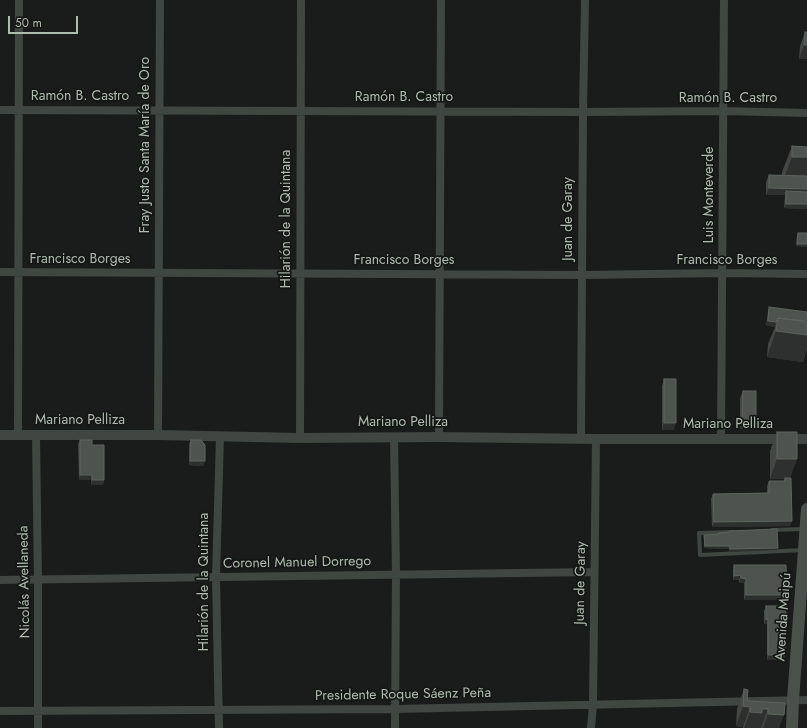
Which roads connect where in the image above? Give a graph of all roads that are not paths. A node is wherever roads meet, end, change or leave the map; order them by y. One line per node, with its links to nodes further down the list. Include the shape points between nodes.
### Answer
1 (19, 0): 8 (street)
2 (160, 0): 9 (street, Fray Justo Santa María de Oro)
3 (301, 0): 10 (street, Hilarión de la Quintana)
4 (440, 0): 12 (street)
5 (585, 0): 13 (street, Juan de Garay)
6 (724, 0): 11 (street, Luis Monteverde)
7 (0, 110): 8 (street, Ramón B. Castro)
8 (19, 110): 9 (street, Ramón B. Castro); 16 (street)
9 (159, 110): 10 (street, Ramón B. Castro); 17 (street, Fray Justo Santa María de Oro)
10 (300, 111): 12 (street, Ramón B. Castro); 19 (street, Hilarión de la Quintana)
11 (724, 111): 13 (street, Ramón B. Castro); 14 (street, Ramón B. Castro); 18 (street, Luis Monteverde)
12 (440, 112): 13 (street, Ramón B. Castro); 20 (street)
13 (583, 112): 22 (street, Juan de Garay)
14 (807, 112)
15 (0, 272): 16 (street, Francisco Borges)
16 (18, 272): 17 (street, Francisco Borges); 24 (street)
17 (158, 273): 19 (street, Francisco Borges); 26 (street, Fray Justo Santa María de Oro)
18 (723, 273): 21 (street, Francisco Borges); 22 (street, Francisco Borges); 34 (street, Luis Monteverde)
19 (300, 274): 20 (street, Francisco Borges); 30 (street, Hilarión de la Quintana)
20 (440, 274): 22 (street, Francisco Borges); 29 (street)
21 (807, 274)
22 (582, 275): 31 (street, Juan de Garay)
23 (0, 435): 24 (street, Mariano Pelliza)
24 (18, 435): 25 (street, Mariano Pelliza)
25 (36, 435): 26 (street, Mariano Pelliza); 44 (street, Nicolás Avellaneda)
26 (158, 435): 27 (street, Mariano Pelliza)
27 (220, 436): 30 (street, Mariano Pelliza); 42 (street, Hilarión de la Quintana)
28 (394, 437): 29 (street, Mariano Pelliza); 30 (street, Mariano Pelliza); 41 (street)
29 (439, 437): 31 (street, Mariano Pelliza)
30 (300, 438)
31 (581, 438): 33 (street, Mariano Pelliza)
32 (807, 438): 34 (street, Mariano Pelliza)
33 (596, 439): 34 (street, Mariano Pelliza); 40 (street, Juan de Garay)
34 (721, 439)
35 (807, 509): 36 (main road, Avenida Maipú)
36 (806, 529): 37 (lane); 39 (main road, Avenida Maipú)
37 (768, 530)
38 (737, 532): 39 (lane, via 699,533 700,555)
39 (804, 550): 45 (main road, Avenida Maipú)
40 (594, 572): 41 (street, Coronel Manuel Dorrego); 47 (street, Juan de Garay)
41 (396, 575): 42 (street, Coronel Manuel Dorrego); 48 (street)
42 (216, 577): 44 (street, Coronel Manuel Dorrego); 49 (street, Hilarión de la Quintana)
43 (0, 580): 44 (street, Coronel Manuel Dorrego)
44 (38, 581): 51 (street, Nicolás Avellaneda)
45 (793, 700): 46 (street, Presidente Roque Sáenz Peña); 47 (street, Presidente Roque Sáenz Peña); 56 (main road, Avenida Maipú)
46 (807, 700)
47 (593, 704): 48 (street, Presidente Roque Sáenz Peña); 55 (street, Juan de Garay)
48 (395, 709): 49 (street, Presidente Roque Sáenz Peña); 54 (street)
49 (219, 710): 51 (street, Presidente Roque Sáenz Peña); 53 (street, Hilarión de la Quintana)
50 (0, 711): 51 (street, Presidente Roque Sáenz Peña)
51 (38, 711): 52 (street, Nicolás Avellaneda)
52 (38, 728)
53 (219, 728)
54 (395, 728)
55 (591, 728)
56 (792, 728)

